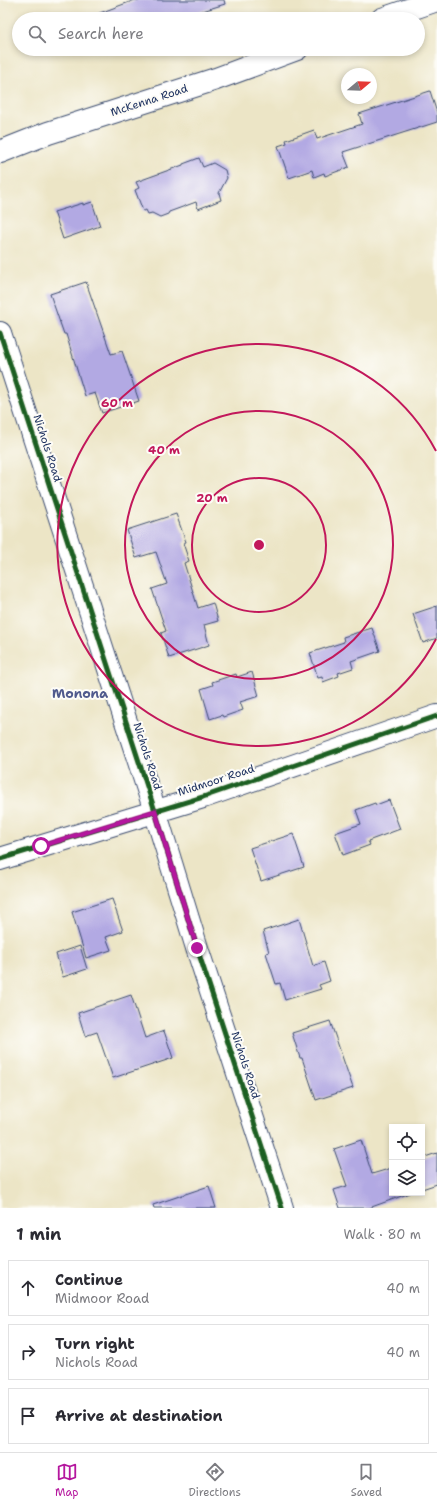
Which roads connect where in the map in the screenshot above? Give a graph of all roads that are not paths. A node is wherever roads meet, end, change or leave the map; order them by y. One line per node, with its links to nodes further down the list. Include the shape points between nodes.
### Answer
1 (437, 0): 2 (street)
2 (402, 12)
3 (277, 56): 4 (street, McKenna Road, via 48,133)
4 (0, 152)
5 (0, 333): 7 (street, Nichols Road)
6 (437, 716): 7 (street, Midmoor Road, via 203,797)
7 (155, 811): 8 (street, Midmoor Road); 9 (street, Nichols Road)
8 (0, 858)
9 (282, 1208)

